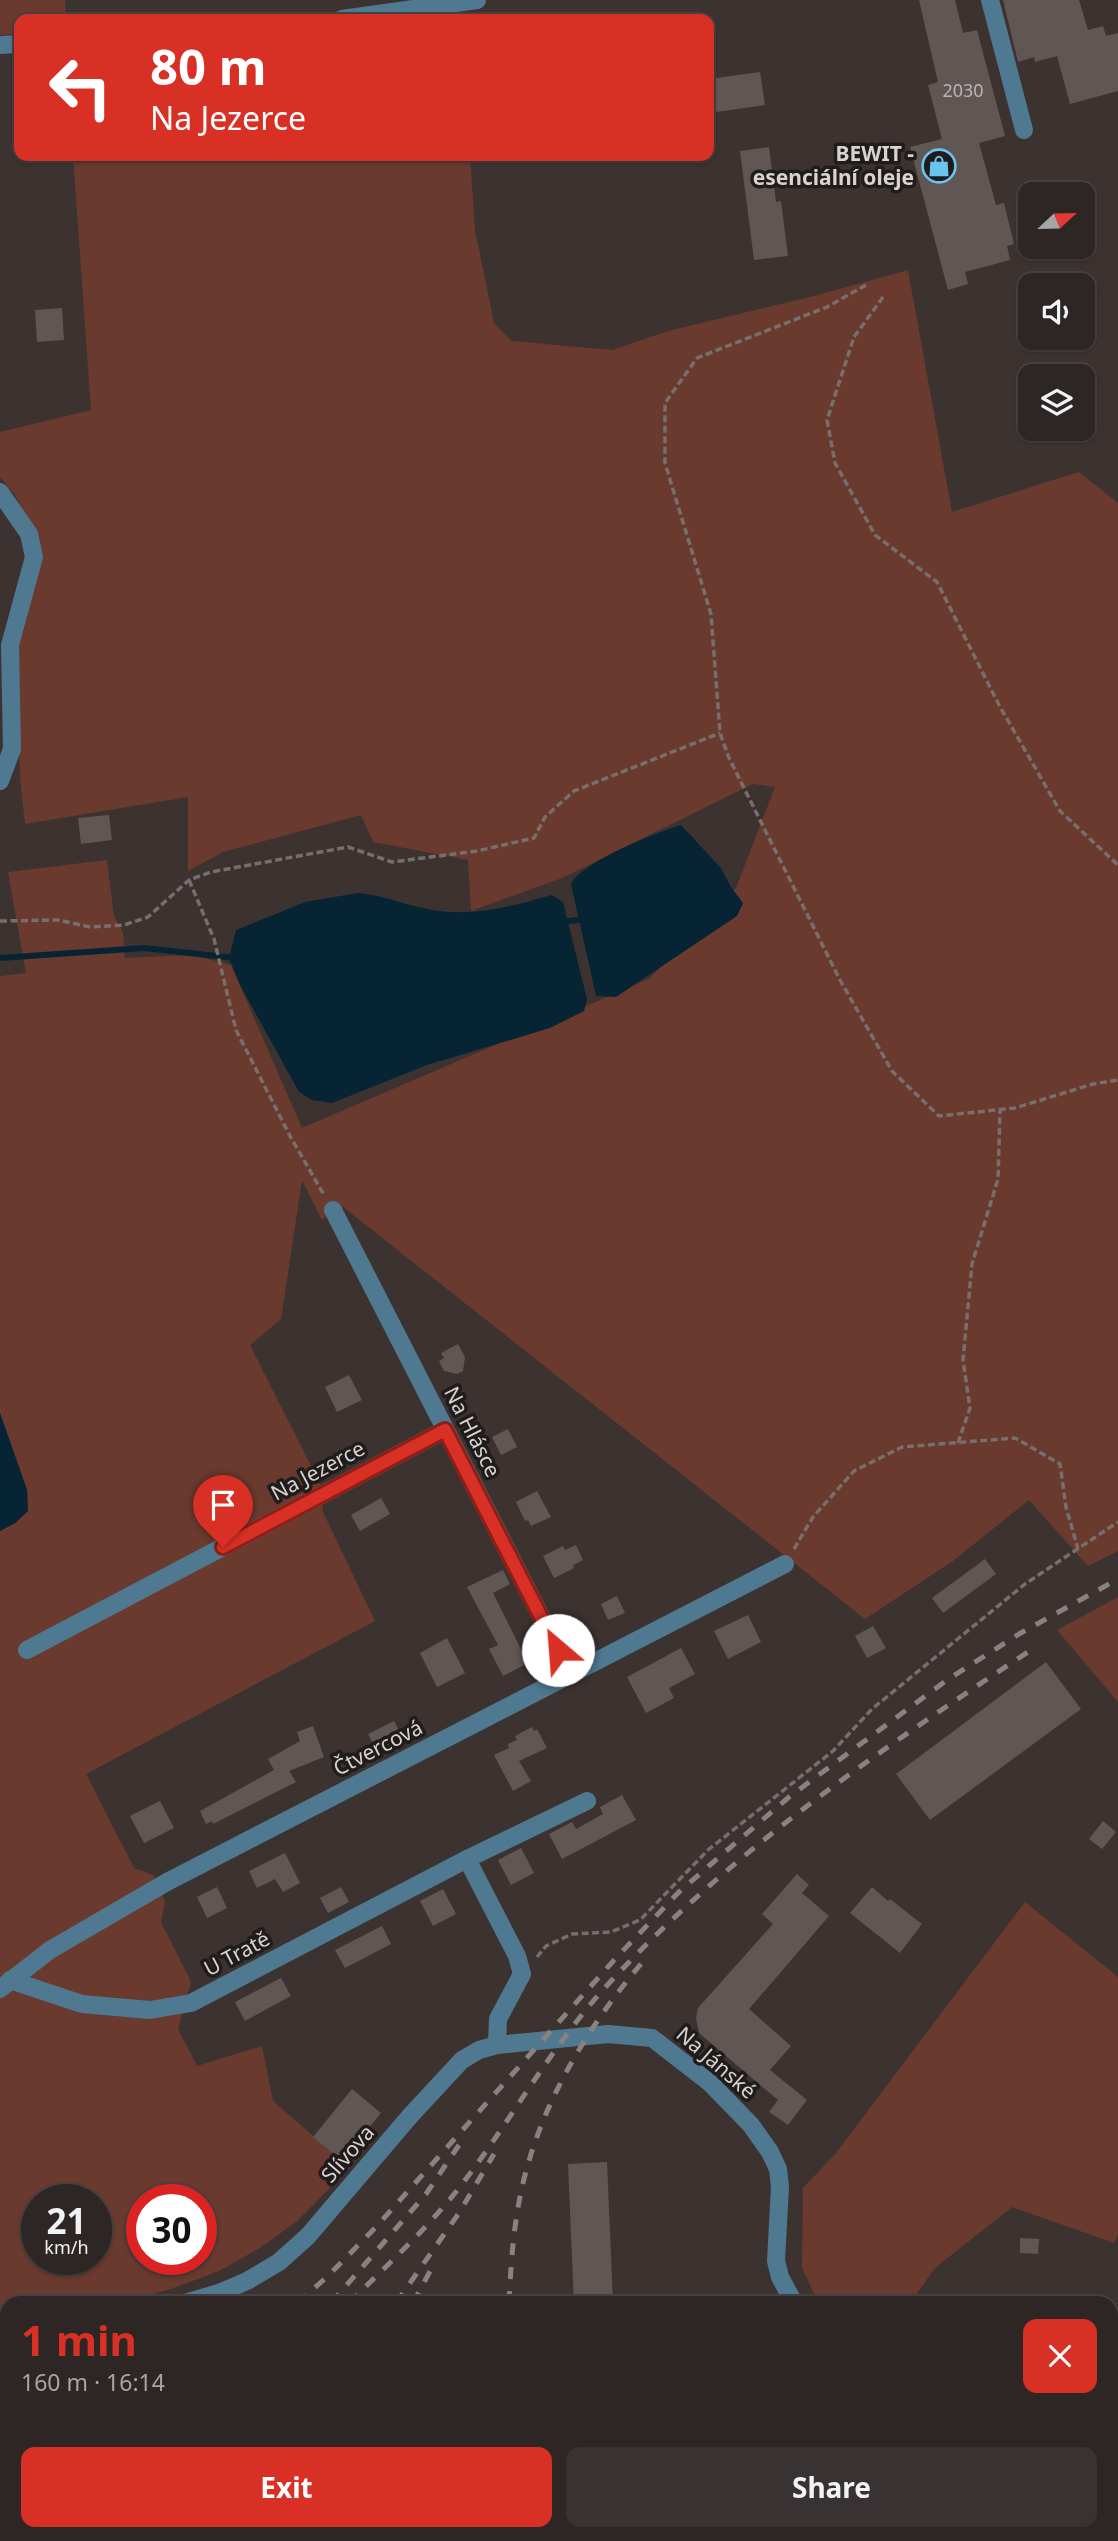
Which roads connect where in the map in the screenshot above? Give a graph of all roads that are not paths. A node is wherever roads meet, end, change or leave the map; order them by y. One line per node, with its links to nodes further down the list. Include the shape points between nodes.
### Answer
1 (477, 0): 3 (street)
2 (989, 0): 4 (street)
3 (378, 14)
4 (1024, 130)
5 (0, 492): 6 (street, via 29,534 34,556 10,645 12,749)
6 (0, 781)
7 (333, 1210): 8 (street, Na Hlásce)
8 (445, 1430): 10 (street, Na Jezerce); 11 (street, Na Hlásce)
9 (785, 1564): 11 (street, Čtvercová)
10 (27, 1650)
11 (570, 1675): 14 (street, Čtvercová, via 167,1882 50,1950)
12 (587, 1801): 13 (street, U Tratě)
13 (467, 1859): 14 (street, U Tratě, via 191,2004 150,2010 82,2004); 16 (street, via 522,1974 498,2019)
14 (5, 1985)
15 (544, 2039): 16 (street, Slívova); 18 (street, Na Jánské, via 608,2034 652,2038 710,2083 751,2124 778,2169 776,2261)
16 (497, 2045): 17 (street, Slívova, via 462,2060 308,2236 279,2262)
17 (209, 2296)
18 (790, 2296)

